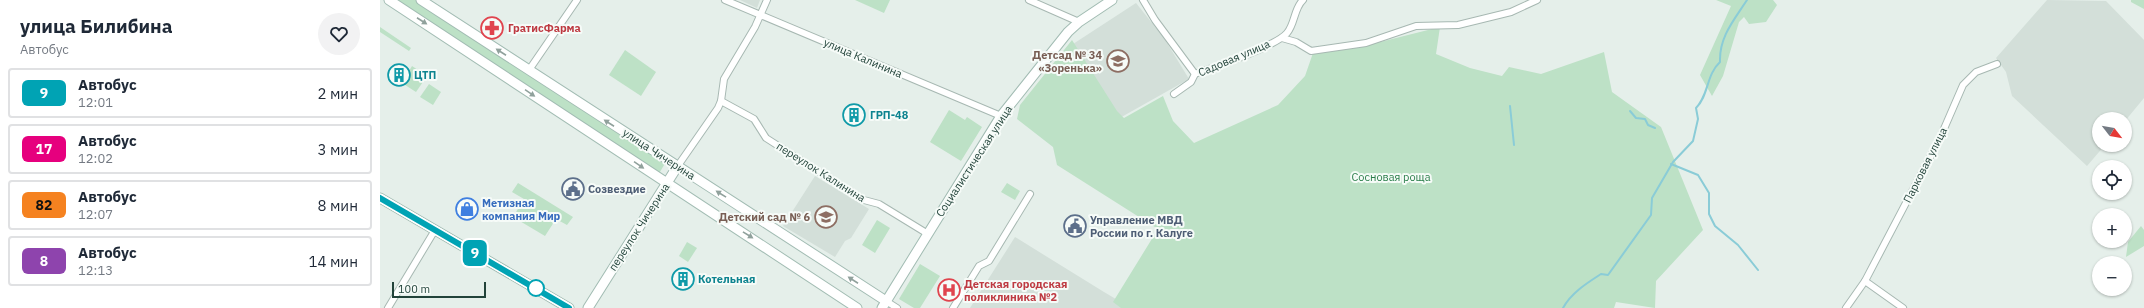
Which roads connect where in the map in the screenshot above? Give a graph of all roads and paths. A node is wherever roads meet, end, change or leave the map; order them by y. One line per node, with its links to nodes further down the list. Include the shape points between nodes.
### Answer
1 (390, 0): 21 (street, улица Чичерина, one-way to 21)
2 (421, 0): 15 (street, улица Чичерина, one-way to 2)
3 (577, 0): 15 (street)
4 (725, 0): 11 (street, улица Калинина)
5 (767, 0): 11 (street, переулок Чичерина)
6 (1029, 0): 12 (street)
7 (1112, 0): 12 (street, Социалистическая улица)
8 (1144, 0): 16 (street, via 1155,20)
9 (1302, 0): 13 (street, Садовая улица, via 1288,32)
10 (1537, 0): 13 (street, via 1511,12 1458,25 1416,26 1366,43 1310,51 1296,42)
11 (760, 15): 18 (street, переулок Чичерина, via 724,79); 19 (street, улица Калинина)
12 (1079, 22): 19 (street, Социалистическая улица, via 1068,32)
13 (1282, 38): 16 (street, Садовая улица, via 1242,57)
14 (1997, 64): 26 (street, Парковая улица, via 1976,72 1963,85 1940,138)
15 (529, 70): 20 (street, улица Чичерина, one-way to 15)
16 (1195, 74): 17 (street, Садовая улица, via 1191,82)
17 (1174, 94)
18 (721, 101): 20 (street, переулок Чичерина); 25 (street, переулок Калинина, via 754,119 766,138 809,166 864,200 879,204)
19 (1001, 116): 25 (street, Социалистическая улица)
20 (677, 167): 21 (street, переулок Чичерина); 27 (street, улица Чичерина, one-way to 20)
21 (666, 184): 30 (street, переулок Чичерина); 31 (street, улица Чичерина, one-way to 31)
22 (1030, 194): 33 (street, via 989,261 979,266)
23 (380, 198): 24 (street)
24 (436, 230): 28 (street); 29 (street)
25 (928, 234): 27 (street, Социалистическая улица)
26 (1865, 281): 34 (street, Парковая улица); 35 (street)
27 (884, 305): 32 (street, улица Чичерина)
28 (388, 308)
29 (569, 308)
30 (588, 308)
31 (857, 308)
32 (897, 308)
33 (952, 308)
34 (1846, 308)
35 (1903, 308)

